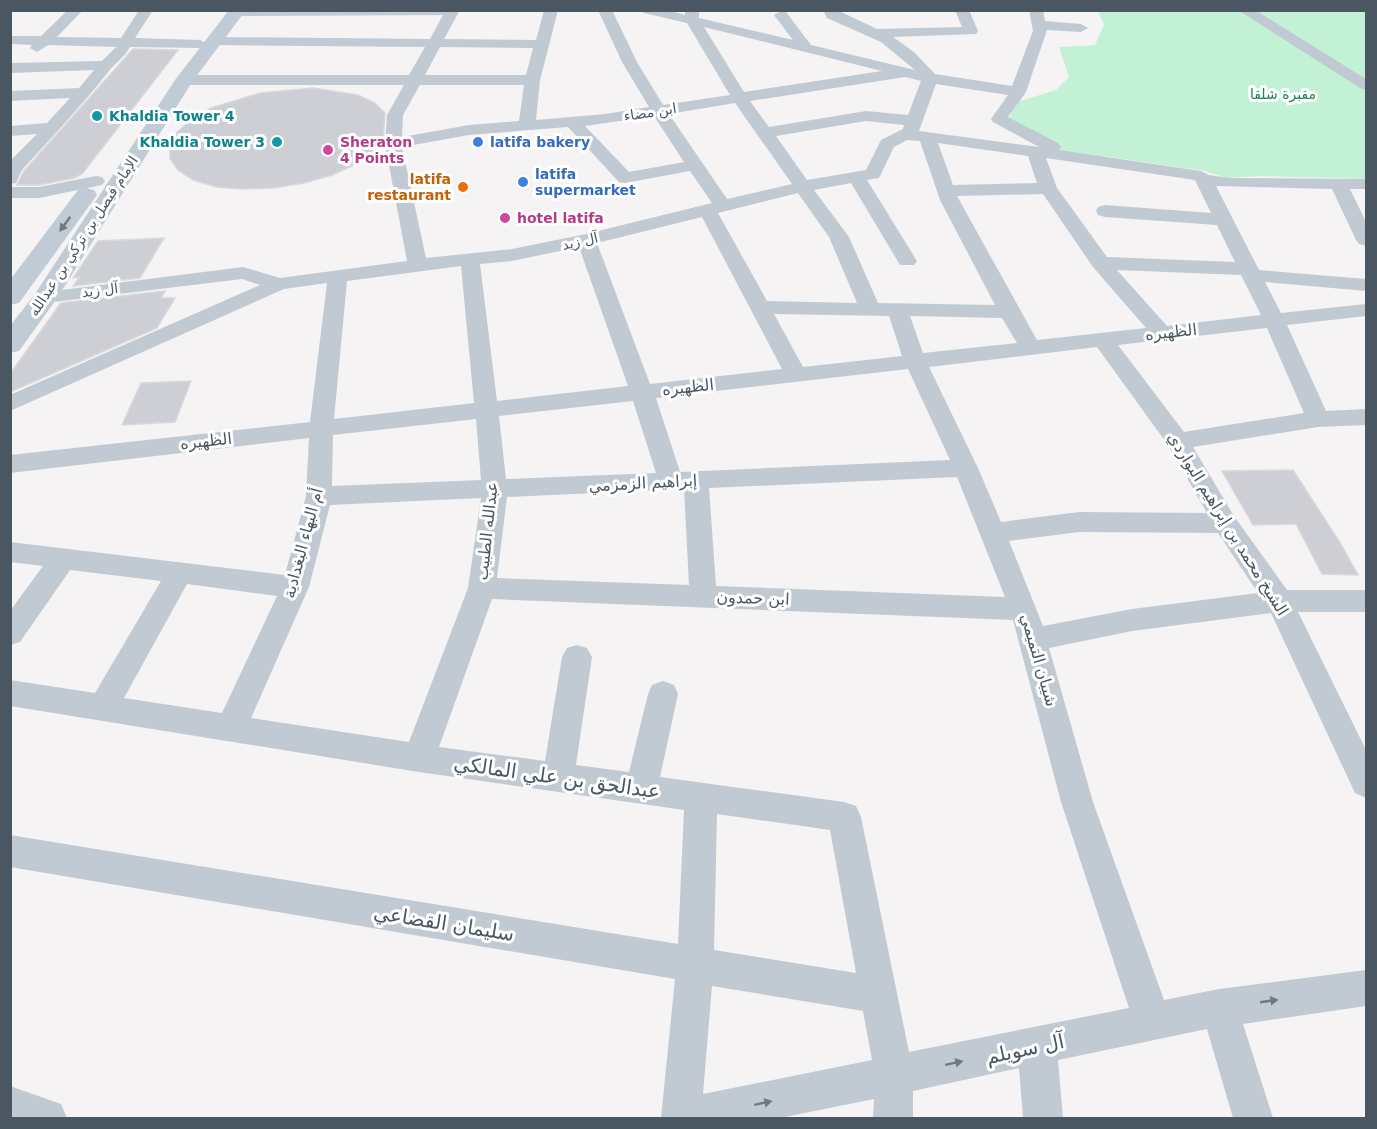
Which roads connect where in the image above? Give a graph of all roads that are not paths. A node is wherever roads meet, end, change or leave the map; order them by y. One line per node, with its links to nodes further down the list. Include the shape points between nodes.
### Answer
1 (76, 10): 18 (street)
2 (146, 10): 19 (street)
3 (552, 10): 22 (street)
4 (605, 10): 38 (street)
5 (649, 10): 12 (street)
6 (830, 10): 16 (street, via 832,15)
7 (962, 10): 16 (street, via 971,30)
8 (1245, 10): 33 (street)
9 (234, 11): 11 (street); 20 (main road, الإمام فيصل بن تركي بن عبدالله)
10 (453, 11): 11 (street); 21 (street)
11 (358, 12): 24 (street)
12 (692, 15): 23 (street); 37 (street, شيبان التميمي)
13 (781, 15): 23 (street)
14 (1038, 18): 15 (street); 34 (street, via 1041,45)
15 (1081, 28)
16 (877, 33): 28 (street, via 914,58)
17 (10, 40): 18 (street)
18 (46, 41): 19 (street); 26 (street)
19 (124, 43): 20 (street); 25 (street, via 119,54)
20 (207, 43): 24 (street); 29 (main road, الإمام فيصل بن تركي بن عبدالله); 53 (main road, الإمام فيصل بن تركي بن عبدالله)
21 (436, 44): 22 (street); 24 (street); 32 (street)
22 (540, 44): 30 (street)
23 (805, 47): 27 (street)
24 (335, 52): 31 (street)
25 (106, 65): 26 (street); 35 (street)
26 (12, 68)
27 (905, 72): 28 (street); 37 (street, ابن مضاء)
28 (930, 78): 34 (street); 42 (street, آل زيد)
29 (184, 80): 31 (street); 75 (main road, الإمام فيصل بن تركي بن عبدالله)
30 (532, 80): 32 (street); 40 (street)
31 (319, 81): 32 (street)
32 (415, 81): 46 (street, via 395,115)
33 (1366, 85)
34 (1018, 92): 48 (street, via 999,119)
35 (84, 93): 36 (street); 41 (street)
36 (10, 96)
37 (739, 97): 38 (street, ابن مضاء); 44 (street, شيبان التميمي)
38 (657, 111): 39 (street, ابن مضاء); 49 (street)
39 (573, 122): 40 (street, ابن مضاء); 49 (street, via 625,178)
40 (527, 125): 46 (street, ابن مضاء, via 469,130)
41 (49, 128): 43 (street); 50 (street)
42 (909, 128): 44 (street, via 866,116); 45 (street); 51 (street, آل زيد, via 887,144 873,174)
43 (10, 131)
44 (765, 133): 55 (street, شيبان التميمي)
45 (927, 137): 47 (street); 58 (street)
46 (393, 144): 69 (street)
47 (1035, 151): 48 (street); 56 (street)
48 (1070, 157): 52 (street)
49 (695, 165): 61 (street)
50 (12, 172)
51 (856, 177): 55 (street, آل زيد); 67 (street)
52 (1203, 179): 57 (street); 63 (street)
53 (96, 180): 59 (street, via 45,191); 74 (main road, الإمام فيصل بن تركي بن عبدالله, one-way to 74)
54 (1366, 184): 57 (street)
55 (804, 186): 61 (street, آل زيد); 77 (street, شيبان التميمي)
56 (1048, 189): 58 (street); 68 (street)
57 (1342, 190): 60 (street); 65 (street)
58 (946, 191): 79 (street)
59 (10, 192)
60 (1366, 198)
61 (715, 207): 64 (street, آل زيد); 76 (street)
62 (1105, 211): 63 (street)
63 (1223, 220): 70 (street)
64 (586, 240): 66 (street, آل زيد); 87 (street)
65 (1366, 240)
66 (470, 259): 69 (street, آل زيد); 89 (street, عبدالله الطبيب)
67 (907, 261)
68 (1100, 263): 70 (street); 81 (street)
69 (418, 265): 71 (street, آل زيد)
70 (1250, 272): 73 (street); 80 (street)
71 (338, 275): 72 (street, آل زيد); 92 (street, أم البهاء البغدادية)
72 (279, 284): 75 (street, آل زيد, via 243,273); 88 (street)
73 (1366, 285)
74 (13, 291)
75 (45, 297): 83 (main road, الإمام فيصل بن تركي بن عبدالله)
76 (760, 307): 77 (street); 86 (street)
77 (883, 309): 79 (street); 85 (street, شيبان التميمي)
78 (1366, 310): 80 (street, الظهيره)
79 (1009, 312): 84 (street)
80 (1274, 320): 81 (street, الظهيره); 91 (street)
81 (1161, 333): 82 (street, الظهيره)
82 (1103, 340): 84 (street, الظهيره); 93 (street, الشيخ محمد بن إبراهيم البواردي)
83 (10, 345)
84 (1031, 348): 85 (street, الظهيره)
85 (915, 361): 86 (street, الظهيره); 95 (street, شيبان التميمي)
86 (796, 375): 87 (street, الظهيره)
87 (642, 392): 89 (street, الظهيره); 96 (street)
88 (10, 404)
89 (487, 410): 92 (street, الظهيره); 97 (street, عبدالله الطبيب)
90 (1366, 417): 91 (street)
91 (1318, 419): 93 (street)
92 (321, 428): 94 (street, الظهيره); 98 (street, أم البهاء البغدادية)
93 (1178, 441): 99 (street, الشيخ محمد بن إبراهيم البواردي)
94 (10, 464)
95 (966, 468): 96 (street, إبراهيم الزمزمي); 100 (street, شيبان التميمي)
96 (684, 481): 97 (street, إبراهيم الزمزمي); 106 (street)
97 (495, 490): 98 (street, إبراهيم الزمزمي); 105 (street, عبدالله الطبيب)
98 (319, 496): 104 (street, أم البهاء البغدادية)
99 (1225, 523): 100 (street, via 1079,522); 107 (street, الشيخ محمد بن إبراهيم البواردي)
100 (993, 533): 109 (street, شيبان التميمي)
101 (10, 552): 102 (street)
102 (64, 558): 103 (street); 110 (street)
103 (180, 573): 104 (street); 115 (street)
104 (295, 587): 116 (street, أم البهاء البغدادية)
105 (482, 588): 106 (street, ابن حمدون); 117 (street, عبدالله الطبيب)
106 (703, 596): 109 (street, ابن حمدون)
107 (1279, 601): 108 (street); 111 (street, via 1132,620); 119 (street, الشيخ محمد بن إبراهيم البواردي)
108 (1366, 601)
109 (1024, 609): 111 (street, شيبان التميمي)
110 (10, 634)
111 (1034, 639): 127 (street, شيبان التميمي, via 1077,802)
112 (577, 657): 118 (street)
113 (10, 693): 115 (street, عبدالحق بن علي المالكي)
114 (663, 694): 120 (street)
115 (103, 708): 116 (street, عبدالحق بن علي المالكي)
116 (231, 728): 117 (street, عبدالحق بن علي المالكي)
117 (419, 758): 118 (street, عبدالحق بن علي المالكي)
118 (558, 777): 120 (street, عبدالحق بن علي المالكي)
119 (1366, 783)
120 (641, 788): 121 (street, عبدالحق بن علي المالكي)
121 (701, 797): 123 (street); 125 (street, عبدالحق بن علي المالكي, via 844,817)
122 (10, 851): 123 (street, سليمان القضاعي)
123 (695, 964): 125 (street, سليمان القضاعي); 132 (street)
124 (1366, 987): 126 (street, آل سويلم, one-way to 124)
125 (878, 995): 129 (street, عبدالحق بن علي المالكي)
126 (1220, 1008): 127 (street, آل سويلم); 136 (street)
127 (1153, 1022): 128 (street, آل سويلم)
128 (1037, 1046): 129 (street, آل سويلم, one-way to 128); 135 (street)
129 (894, 1076): 133 (street, آل سويلم, one-way to 129); 134 (street, عبدالحق بن علي المالكي)
130 (10, 1106): 131 (street)
131 (47, 1119)
132 (681, 1119)
133 (686, 1119)
134 (893, 1119)
135 (1043, 1119)
136 (1253, 1119)

